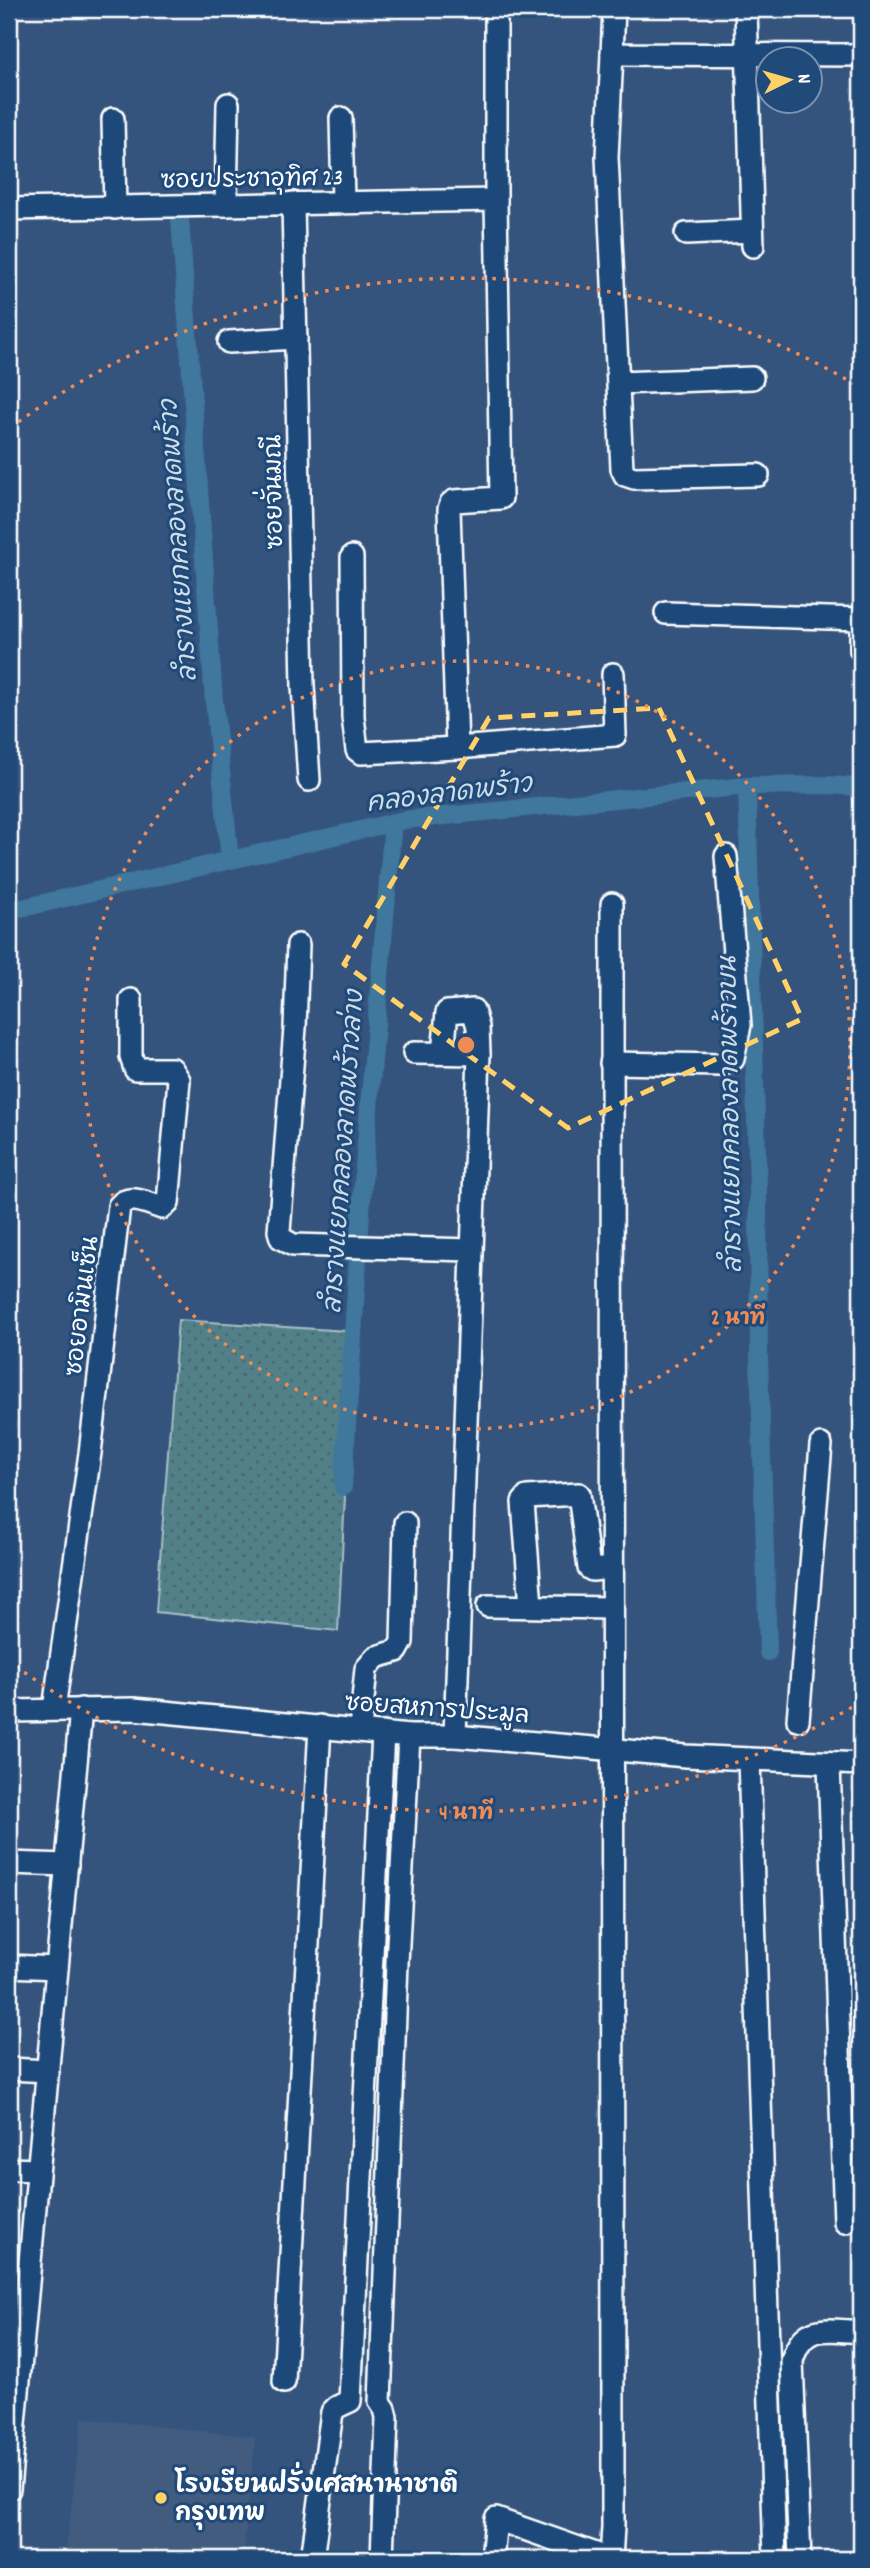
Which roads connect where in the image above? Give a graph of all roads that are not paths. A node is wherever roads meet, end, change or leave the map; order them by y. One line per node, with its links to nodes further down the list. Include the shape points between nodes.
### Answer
1 (496, 9): 10 (street)
2 (614, 9): 4 (street)
3 (746, 9): 5 (street)
4 (612, 54): 5 (street); 20 (street, via 607,157)
5 (746, 54): 6 (street); 16 (street, via 752,239)
6 (861, 55)
7 (228, 104): 13 (street)
8 (341, 118): 11 (street)
9 (113, 119): 14 (street)
10 (496, 200): 11 (street, ซอยประชาอุทิศ 23); 28 (street, via 501,498 454,501 449,509)
11 (342, 202): 12 (street, ซอยประชาอุทิศ 23)
12 (293, 203): 13 (street, ซอยประชาอุทิศ 23); 17 (street, ซอยจั่นมณี)
13 (226, 205): 14 (street, ซอยประชาอุทิศ 23)
14 (115, 208): 15 (street, ซอยประชาอุทิศ 23)
15 (9, 209)
16 (685, 234)
17 (296, 338): 18 (street); 29 (street, ซอยจั่นมณี)
18 (229, 342)
19 (752, 378): 20 (street)
20 (618, 383): 21 (street, via 622,469 628,477)
21 (758, 475)
22 (352, 557): 28 (street, via 357,750)
23 (667, 613): 24 (street)
24 (861, 619)
25 (861, 625): 26 (street)
26 (861, 650)
27 (613, 674): 28 (street, via 615,735)
28 (457, 748)
29 (309, 780)
30 (726, 856): 37 (street, via 740,1025 733,1059 722,1065)
31 (612, 904): 37 (street)
32 (298, 945): 38 (street, via 279,1234 293,1245)
33 (131, 1000): 45 (street, ซอยอามินเซ็น, via 130,1048 135,1069 172,1069 179,1080 168,1203 162,1208 130,1199 119,1206)
34 (414, 1053): 35 (street)
35 (443, 1053): 36 (street); 36 (street, via 447,1012 471,1009 478,1027)
36 (478, 1054): 38 (street)
37 (611, 1063): 41 (street)
38 (471, 1250): 52 (street)
39 (821, 1445): 48 (street)
40 (405, 1523): 50 (street, via 402,1642 397,1651 376,1657 366,1669)
41 (612, 1568): 43 (street, via 589,1568 578,1493 527,1497 523,1502); 44 (street)
42 (488, 1606): 43 (street)
43 (531, 1606): 44 (street)
44 (612, 1608): 54 (street)
45 (54, 1709): 46 (street, ซอยสหการประมูล); 47 (street, ซอยสหการประมูล)
46 (81, 1709): 49 (street, ซอยสหการประมูล, via 134,1709); 61 (street)
47 (9, 1711)
48 (798, 1720)
49 (320, 1726): 50 (street, ซอยสหการประมูล); 76 (street)
50 (360, 1730): 51 (street, ซอยสหการประมูล)
51 (383, 1733): 53 (street, ซอยสหการประมูล); 58 (street)
52 (455, 1735): 53 (street, ซอยสหการประมูล); 54 (street, ซอยสหการประมูล)
53 (409, 1736): 59 (street)
54 (612, 1748): 55 (street, ซอยสหการประมูล); 85 (street)
55 (749, 1759): 56 (street, ซอยสหการประมูล); 86 (street)
56 (829, 1764): 57 (street, ซอยสหการประมูล); 72 (street)
57 (861, 1764)
58 (378, 1828): 59 (street); 62 (street)
59 (404, 1829): 63 (street)
60 (9, 1863): 61 (street)
61 (67, 1865): 65 (street)
62 (371, 1962): 63 (street); 71 (street)
63 (397, 1963): 70 (street)
64 (9, 1966): 65 (street)
65 (57, 1968): 67 (street)
66 (9, 2069): 67 (street)
67 (48, 2071): 69 (street)
68 (9, 2169): 69 (street)
69 (38, 2170): 73 (street)
70 (388, 2193): 71 (street); 78 (street)
71 (360, 2194): 77 (street)
72 (845, 2222)
73 (19, 2276): 75 (street)
74 (861, 2332): 87 (street, via 824,2330 811,2333 796,2346 792,2361)
75 (14, 2379): 79 (street)
76 (284, 2382)
77 (350, 2401): 78 (street); 82 (street, via 332,2412)
78 (380, 2402): 83 (street, via 387,2417)
79 (9, 2483): 80 (street)
80 (9, 2489)
81 (562, 2551): 84 (street, via 496,2519); 85 (street)
82 (313, 2559)
83 (382, 2559)
84 (492, 2559)
85 (610, 2559)
86 (775, 2559)
87 (800, 2559)

